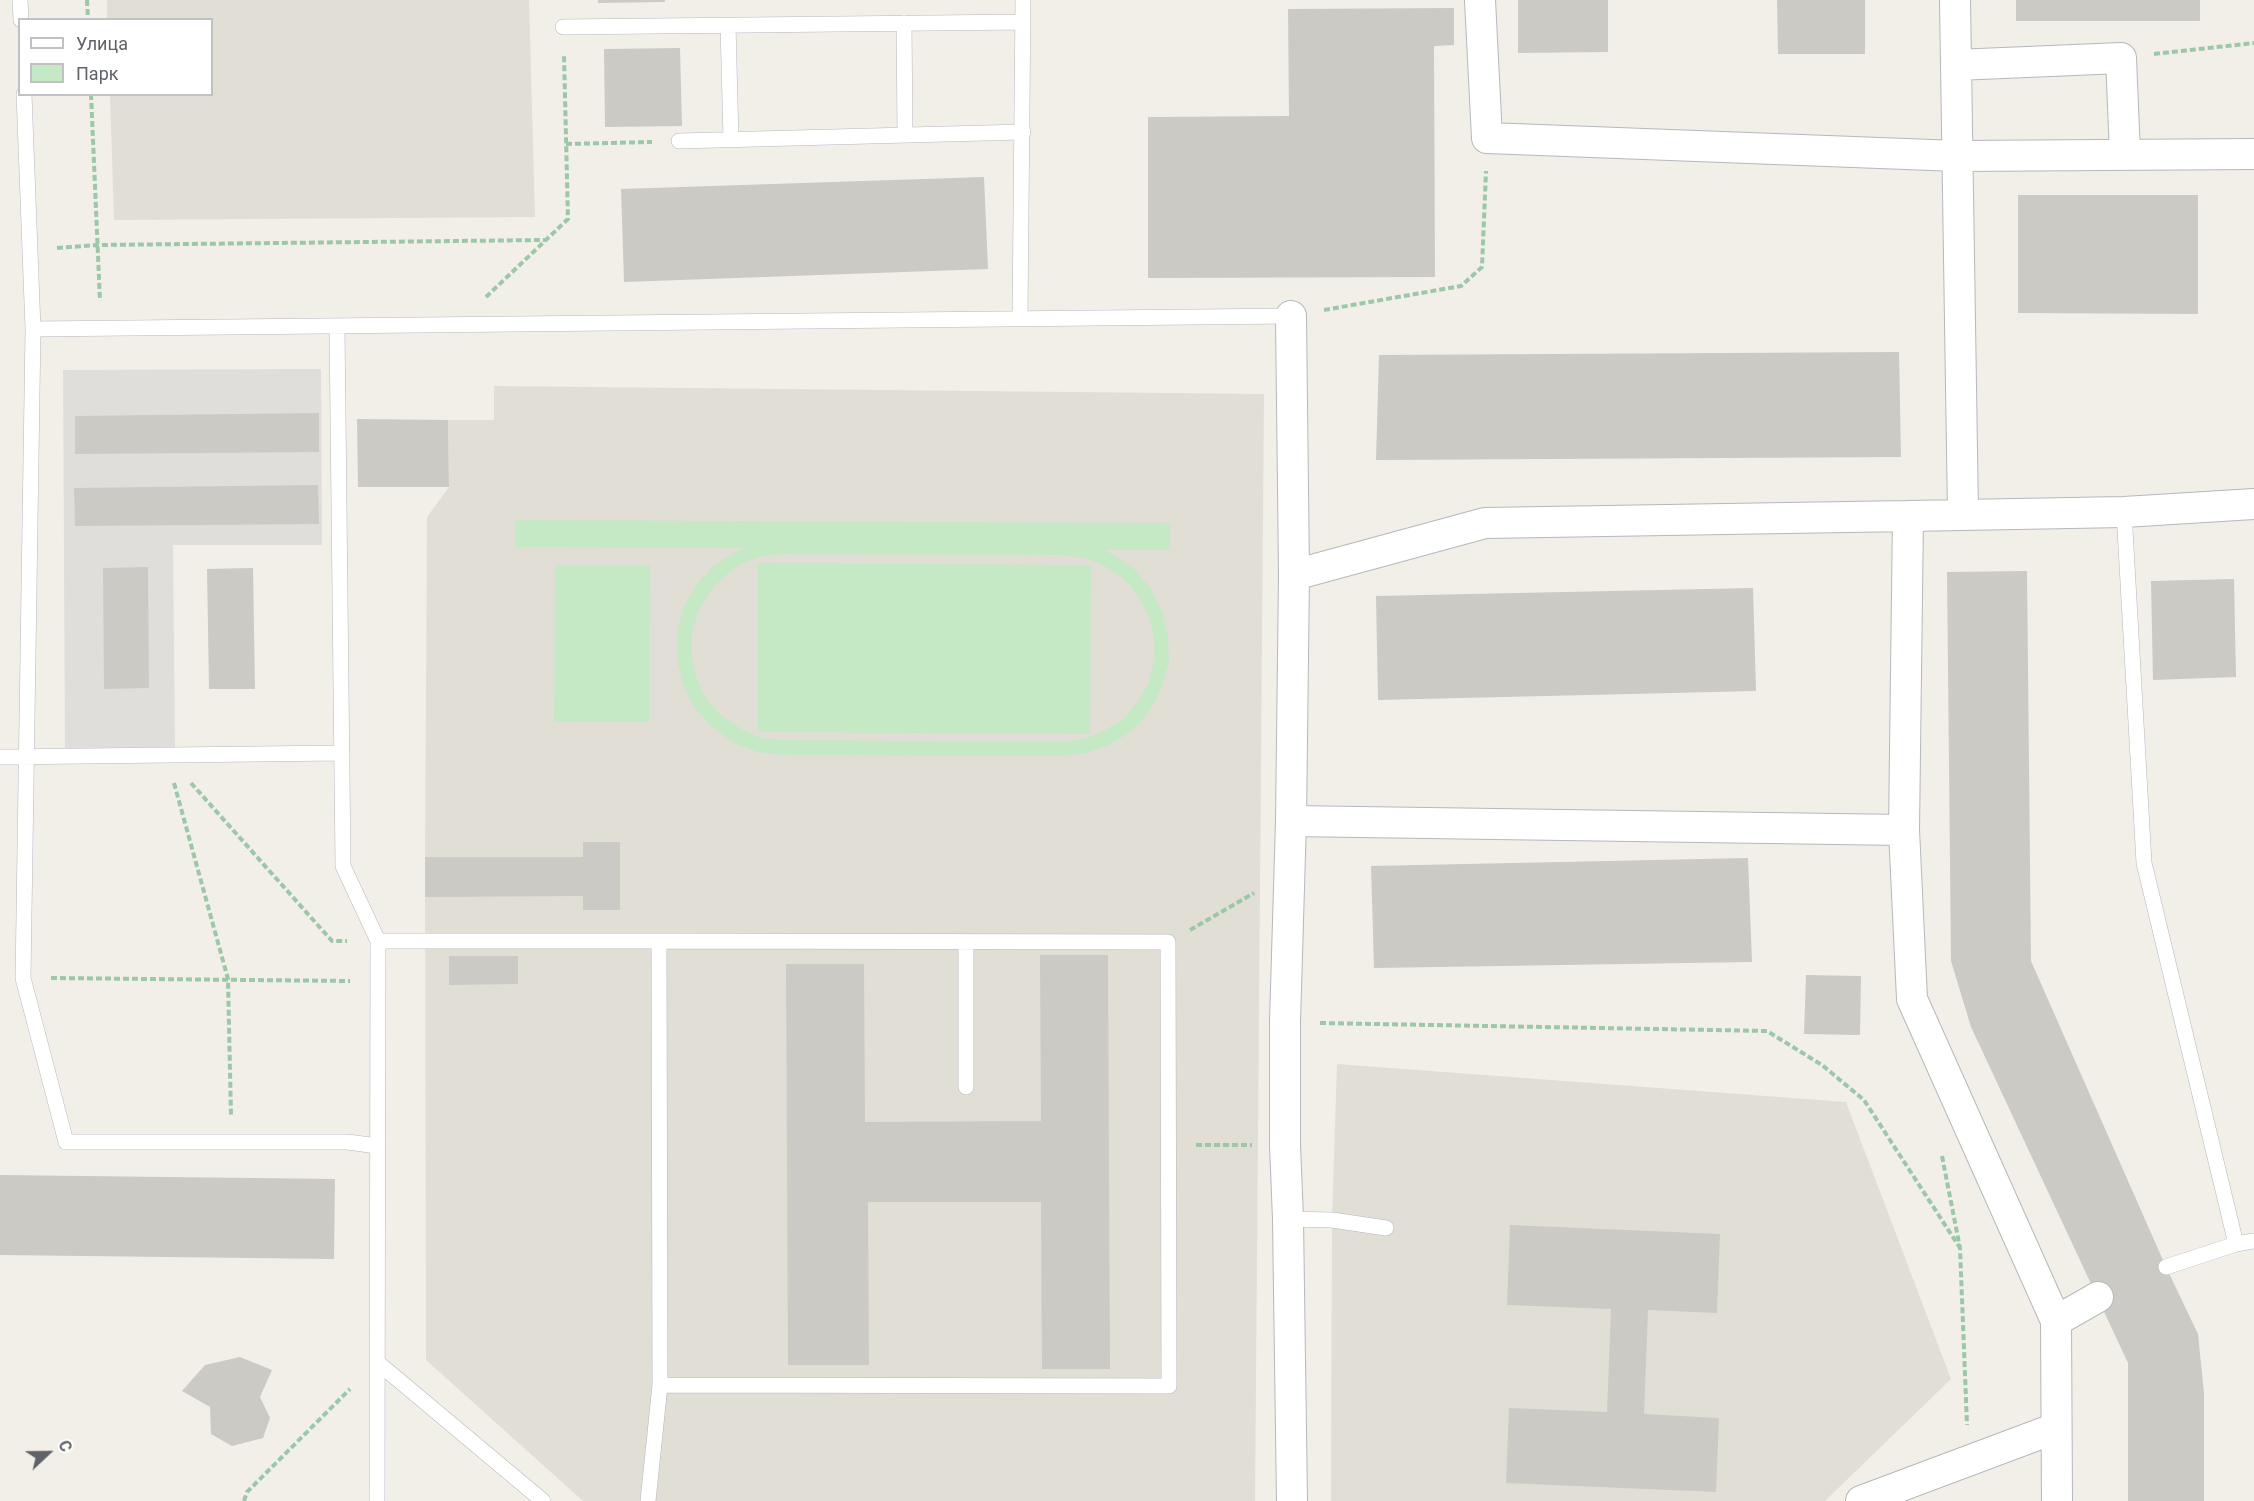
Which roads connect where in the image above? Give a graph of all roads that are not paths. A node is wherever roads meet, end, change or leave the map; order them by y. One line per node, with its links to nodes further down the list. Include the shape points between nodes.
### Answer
1 (20, 0): 5 (lane)
2 (1023, 0): 6 (lane)
3 (1480, 0): 18 (street, via 1488,138)
4 (1954, 0): 10 (street)
5 (21, 18)
6 (1023, 22): 7 (lane); 12 (lane)
7 (904, 24): 8 (lane); 13 (lane)
8 (728, 25): 9 (lane); 14 (lane)
9 (563, 27)
10 (1956, 64): 16 (street, via 2121,58); 18 (street)
11 (24, 96): 22 (lane)
12 (1023, 132): 13 (lane); 20 (lane)
13 (905, 135): 14 (lane)
14 (731, 140): 15 (lane)
15 (679, 141)
16 (2125, 154): 17 (street); 18 (street)
17 (2254, 154)
18 (1958, 156): 25 (street)
19 (1291, 316): 20 (lane); 27 (street)
20 (1020, 319): 21 (lane)
21 (337, 326): 22 (lane); 28 (lane)
22 (33, 329): 29 (lane)
23 (2254, 504): 24 (street)
24 (2124, 512): 25 (street); 41 (lane, via 2144,863)
25 (1963, 514): 26 (street)
26 (1908, 516): 27 (street, via 1485,523); 32 (street)
27 (1294, 575): 31 (street)
28 (342, 753): 29 (lane); 33 (lane, via 344,866)
29 (26, 756): 30 (lane); 37 (lane, via 23,978 66,1142 348,1142)
30 (0, 757)
31 (1291, 822): 32 (street); 38 (street, via 1285,1022)
32 (1904, 830): 44 (street, via 1912,999)
33 (378, 941): 34 (lane); 37 (lane)
34 (659, 941): 35 (lane); 46 (lane)
35 (966, 942): 36 (lane); 46 (lane, via 1168,942 1169,1386)
36 (966, 1087)
37 (377, 1146): 45 (lane)
38 (1288, 1219): 39 (lane, via 1332,1220); 52 (street)
39 (1386, 1228)
40 (2254, 1241): 41 (lane)
41 (2236, 1244): 42 (lane)
42 (2166, 1267)
43 (2098, 1298): 44 (street)
44 (2056, 1321): 47 (street)
45 (377, 1362): 49 (lane); 50 (lane)
46 (660, 1385): 51 (lane)
47 (2056, 1428): 48 (street, via 1968,1461); 54 (street)
48 (1935, 1487): 53 (street)
49 (377, 1501)
50 (543, 1501)
51 (648, 1501)
52 (1292, 1501)
53 (1861, 1501)
54 (2057, 1501)

